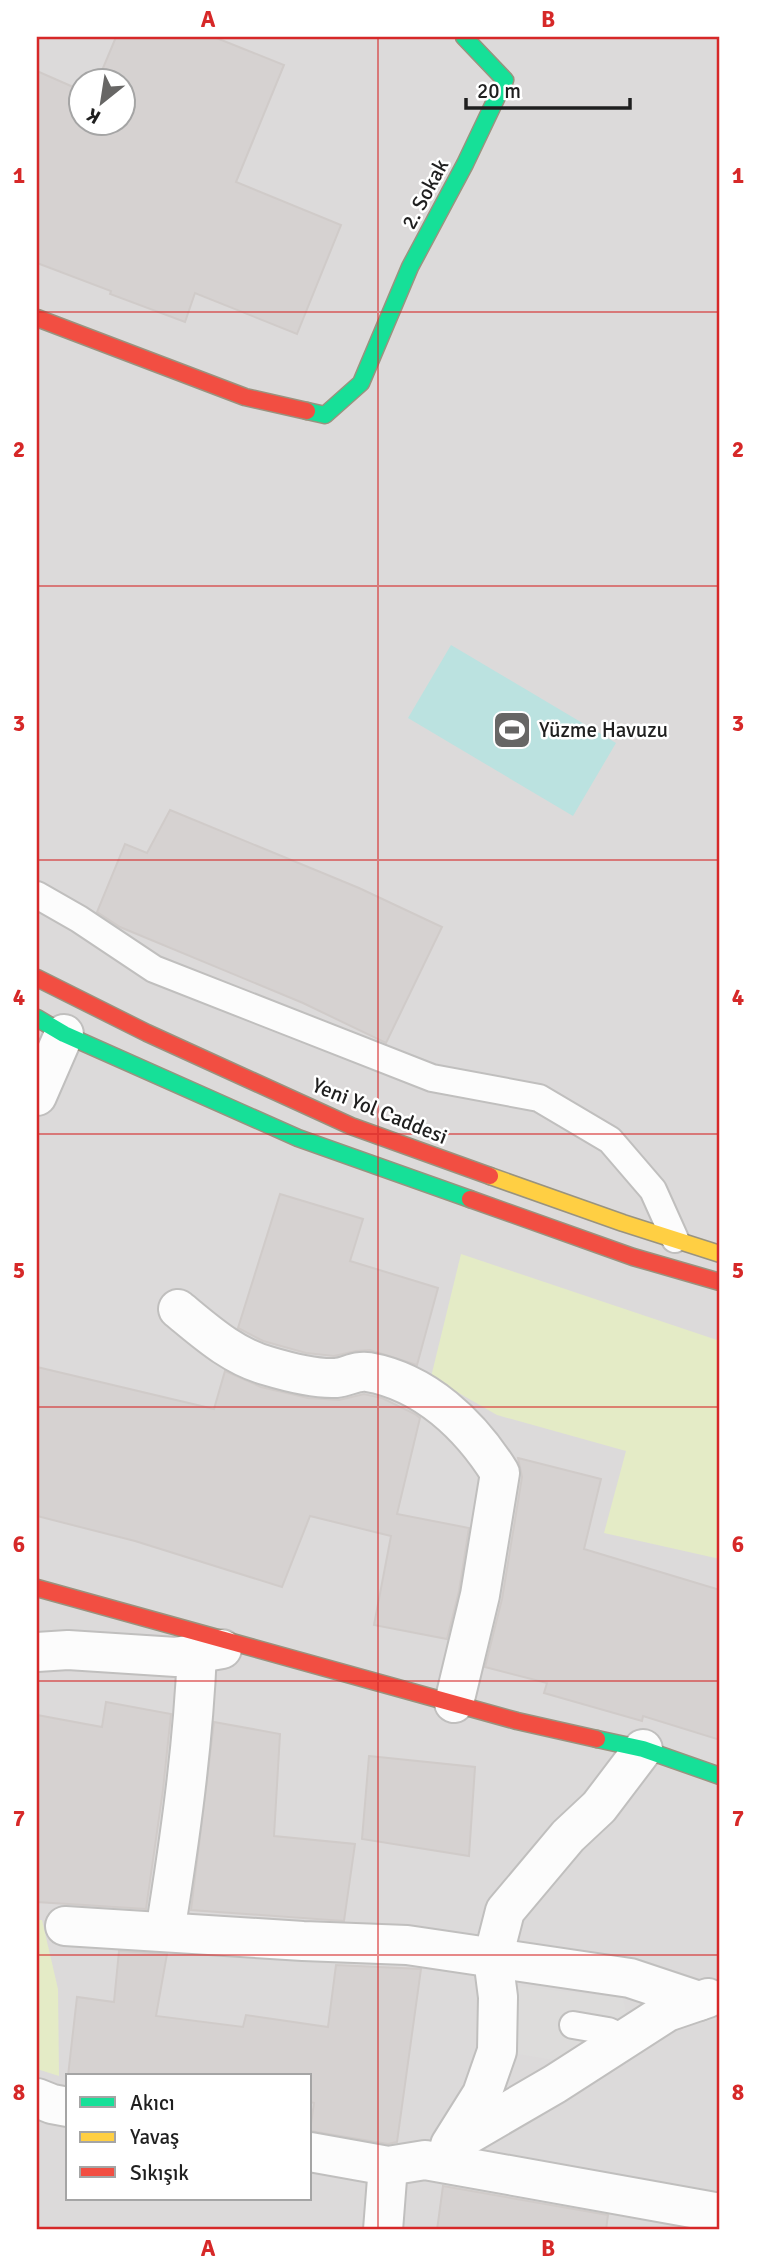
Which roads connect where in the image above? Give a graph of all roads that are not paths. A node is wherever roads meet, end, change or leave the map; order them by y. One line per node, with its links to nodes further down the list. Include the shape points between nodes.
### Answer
1 (464, 37): 2 (street, 2. Sokak, via 505,80 410,267 361,383 325,415 246,397)
2 (37, 318)
3 (37, 895): 7 (lane, via 154,969 432,1078 539,1098 610,1140 653,1190)
4 (37, 978): 7 (street, Yeni Yol Caddesi, via 351,1126)
5 (50, 1026): 6 (street); 9 (street, via 298,1138 633,1257)
6 (37, 1096)
7 (675, 1239): 8 (street, Yeni Yol Caddesi)
8 (720, 1254)
9 (720, 1282)
10 (178, 1309): 15 (street, via 220,1344 267,1366 337,1378 365,1371 412,1386 442,1405 487,1452 500,1473 480,1595)
11 (37, 1588): 12 (street)
12 (245, 1645): 14 (street); 15 (street)
13 (37, 1652): 14 (street, via 176,1657)
14 (197, 1653): 19 (street, via 183,1817)
15 (454, 1703): 16 (street)
16 (643, 1749): 17 (street); 20 (street, via 599,1807 568,1836 505,1911)
17 (720, 1776)
18 (65, 1926): 19 (street)
19 (164, 1932): 20 (street, via 407,1945)
20 (493, 1958): 21 (street, via 630,1978); 27 (street, via 497,2051 482,2094)
21 (710, 1998): 23 (street, via 667,2012)
22 (573, 2025): 23 (lane)
23 (626, 2039): 27 (street)
24 (37, 2098): 25 (street)
25 (66, 2107)
26 (312, 2152): 28 (street)
27 (438, 2153): 28 (street); 29 (street)
28 (388, 2166): 30 (street)
29 (720, 2213)
30 (383, 2230)

